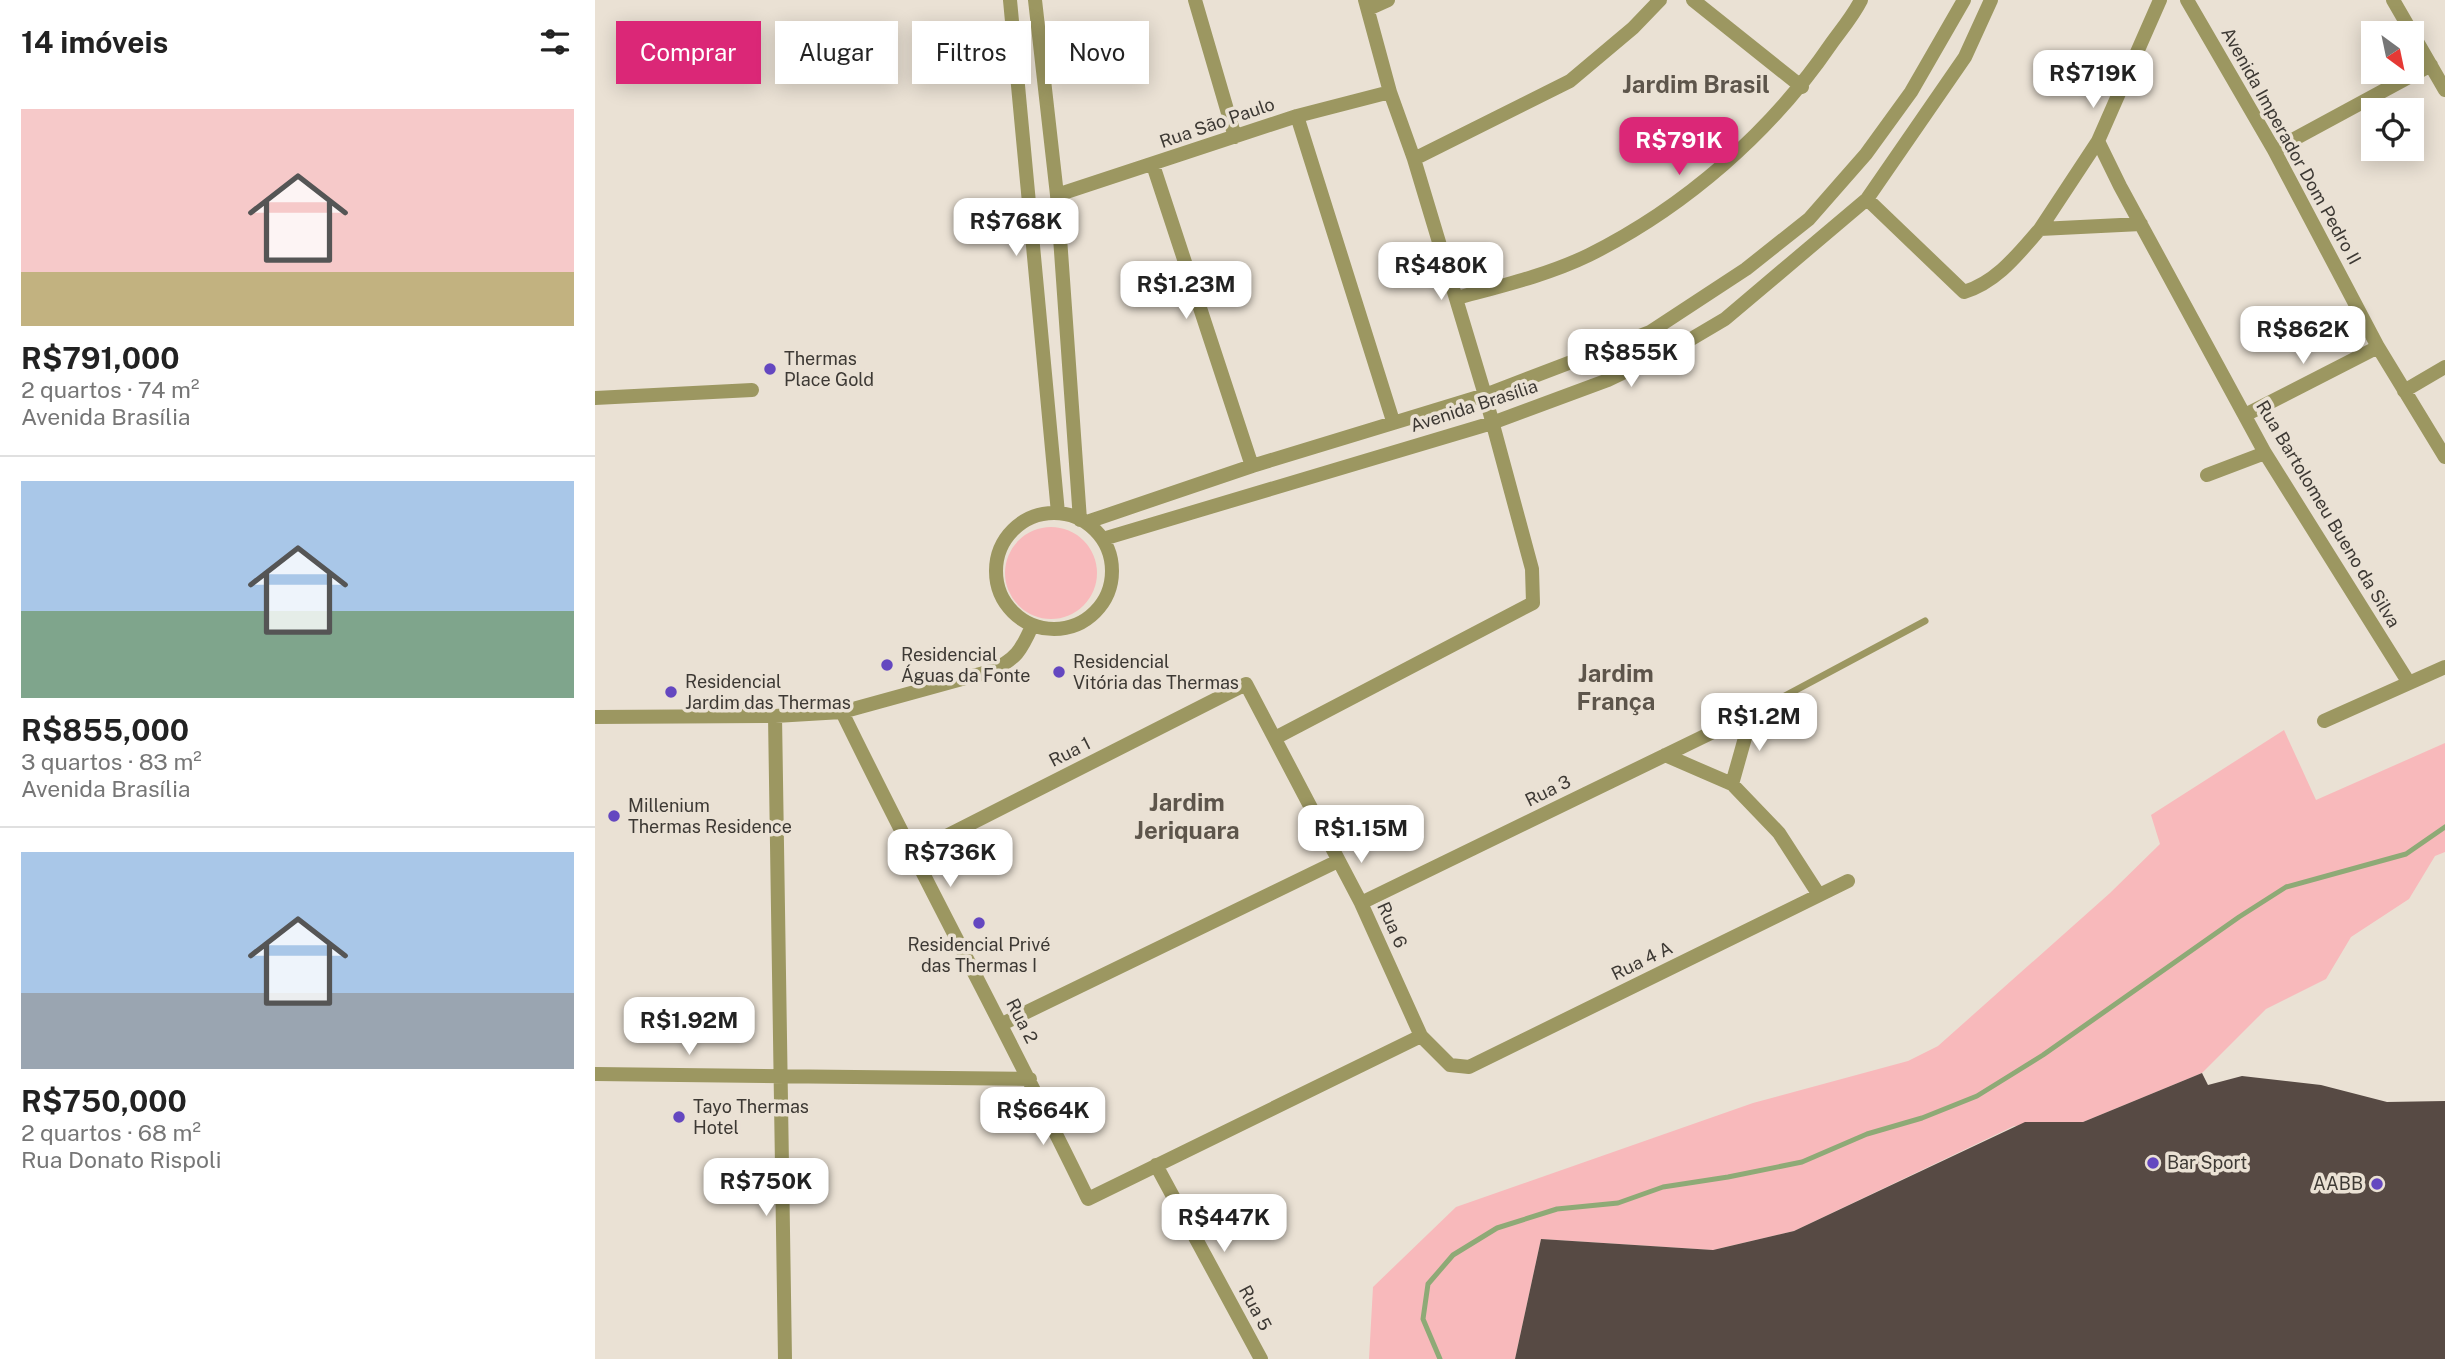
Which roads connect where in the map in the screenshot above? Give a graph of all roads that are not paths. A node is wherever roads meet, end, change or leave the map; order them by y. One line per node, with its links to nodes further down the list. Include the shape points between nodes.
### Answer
1 (1010, 0): 42 (street)
2 (1035, 0): 24 (street)
3 (1195, 0): 19 (street)
4 (1388, 0): 13 (street)
5 (1660, 0): 22 (street, via 1570,81)
6 (1693, 0): 15 (street)
7 (1861, 0): 15 (street)
8 (1964, 0): 33 (street, Avenida Brasília, via 1911,92 1866,154 1809,219 1746,269 1650,332)
9 (1991, 0): 25 (street, Avenida Brasília, via 1965,57)
10 (2160, 0): 20 (street)
11 (2187, 0): 21 (street, Avenida Imperador Dom Pedro II)
12 (2394, 0): 14 (street)
13 (1367, 4): 17 (street)
14 (2431, 65): 16 (street); 21 (street)
15 (1802, 87): 28 (street, via 1735,154 1668,209 1588,255 1531,278)
16 (2445, 90)
17 (1390, 92): 18 (street, Rua São Paulo); 22 (street)
18 (1297, 116): 19 (street, Rua São Paulo); 36 (street)
19 (1235, 137): 23 (street, Rua São Paulo)
20 (2098, 141): 26 (street, Rua Bartolomeu Bueno da Silva); 27 (street)
21 (2274, 150): 29 (street, Avenida Imperador Dom Pedro II)
22 (1414, 159): 28 (street)
23 (1153, 165): 24 (street, Rua São Paulo); 40 (street)
24 (1057, 195): 43 (street)
25 (1867, 199): 27 (street, via 1964,292 1979,288 2009,265); 37 (street, Avenida Brasília, via 1724,319 1608,380)
26 (2141, 225): 27 (street); 35 (street, Rua Bartolomeu Bueno da Silva)
27 (2040, 229)
28 (1457, 298): 33 (street)
29 (2378, 347): 32 (street, Avenida Imperador Dom Pedro II); 35 (street)
30 (2445, 367): 32 (street)
31 (752, 390): 34 (street)
32 (2405, 391): 39 (street, Avenida Imperador Dom Pedro II)
33 (1485, 395): 36 (street, Avenida Brasília); 37 (street)
34 (595, 398)
35 (2245, 415): 38 (street, Rua Bartolomeu Bueno da Silva)
36 (1393, 421): 40 (street, Avenida Brasília)
37 (1492, 423): 44 (street, Avenida Brasília); 55 (street, via 1532,569 1533,603)
38 (2265, 453): 41 (street); 48 (street, Rua Bartolomeu Bueno da Silva)
39 (2445, 457)
40 (1252, 466): 43 (street, Avenida Brasília)
41 (2207, 475)
42 (1058, 513): 43 (street); 46 (street, via 1023,522 999,550 996,586 1010,610)
43 (1084, 521): 44 (street)
44 (1103, 539): 46 (street, via 1112,574 1109,592 1099,608 1086,621 1068,628)
45 (1925, 621): 51 (lane)
46 (1032, 626): 50 (street, via 1021,652 991,671)
47 (2445, 667): 48 (street)
48 (2409, 683): 54 (street)
49 (1246, 684): 55 (street, Rua 6); 58 (street, Rua 1)
50 (842, 712): 52 (street); 58 (street, Rua 2)
51 (1752, 713): 56 (street, Rua 3); 57 (street)
52 (775, 716): 53 (street); 67 (street)
53 (595, 718)
54 (2324, 721)
55 (1275, 738): 59 (street, Rua 6)
56 (1665, 755): 57 (street); 62 (street, Rua 3)
57 (1732, 784): 61 (street, via 1779,833)
58 (911, 855): 63 (street, Rua 2)
59 (1338, 861): 62 (street, Rua 6); 63 (street)
60 (1848, 881): 61 (street, Rua 4 A)
61 (1819, 895): 65 (street, Rua 4 A, via 1469,1067)
62 (1361, 903): 64 (street, Rua 6)
63 (1002, 1024): 68 (street, Rua 2)
64 (1420, 1036): 65 (street, Rua 6); 69 (street)
65 (1450, 1065)
66 (595, 1073): 67 (street)
67 (782, 1076): 68 (street); 70 (street)
68 (1030, 1079): 69 (street, Rua 2, via 1088,1199)
69 (1156, 1165): 71 (street, Rua 5)
70 (785, 1359)
71 (1261, 1359)

